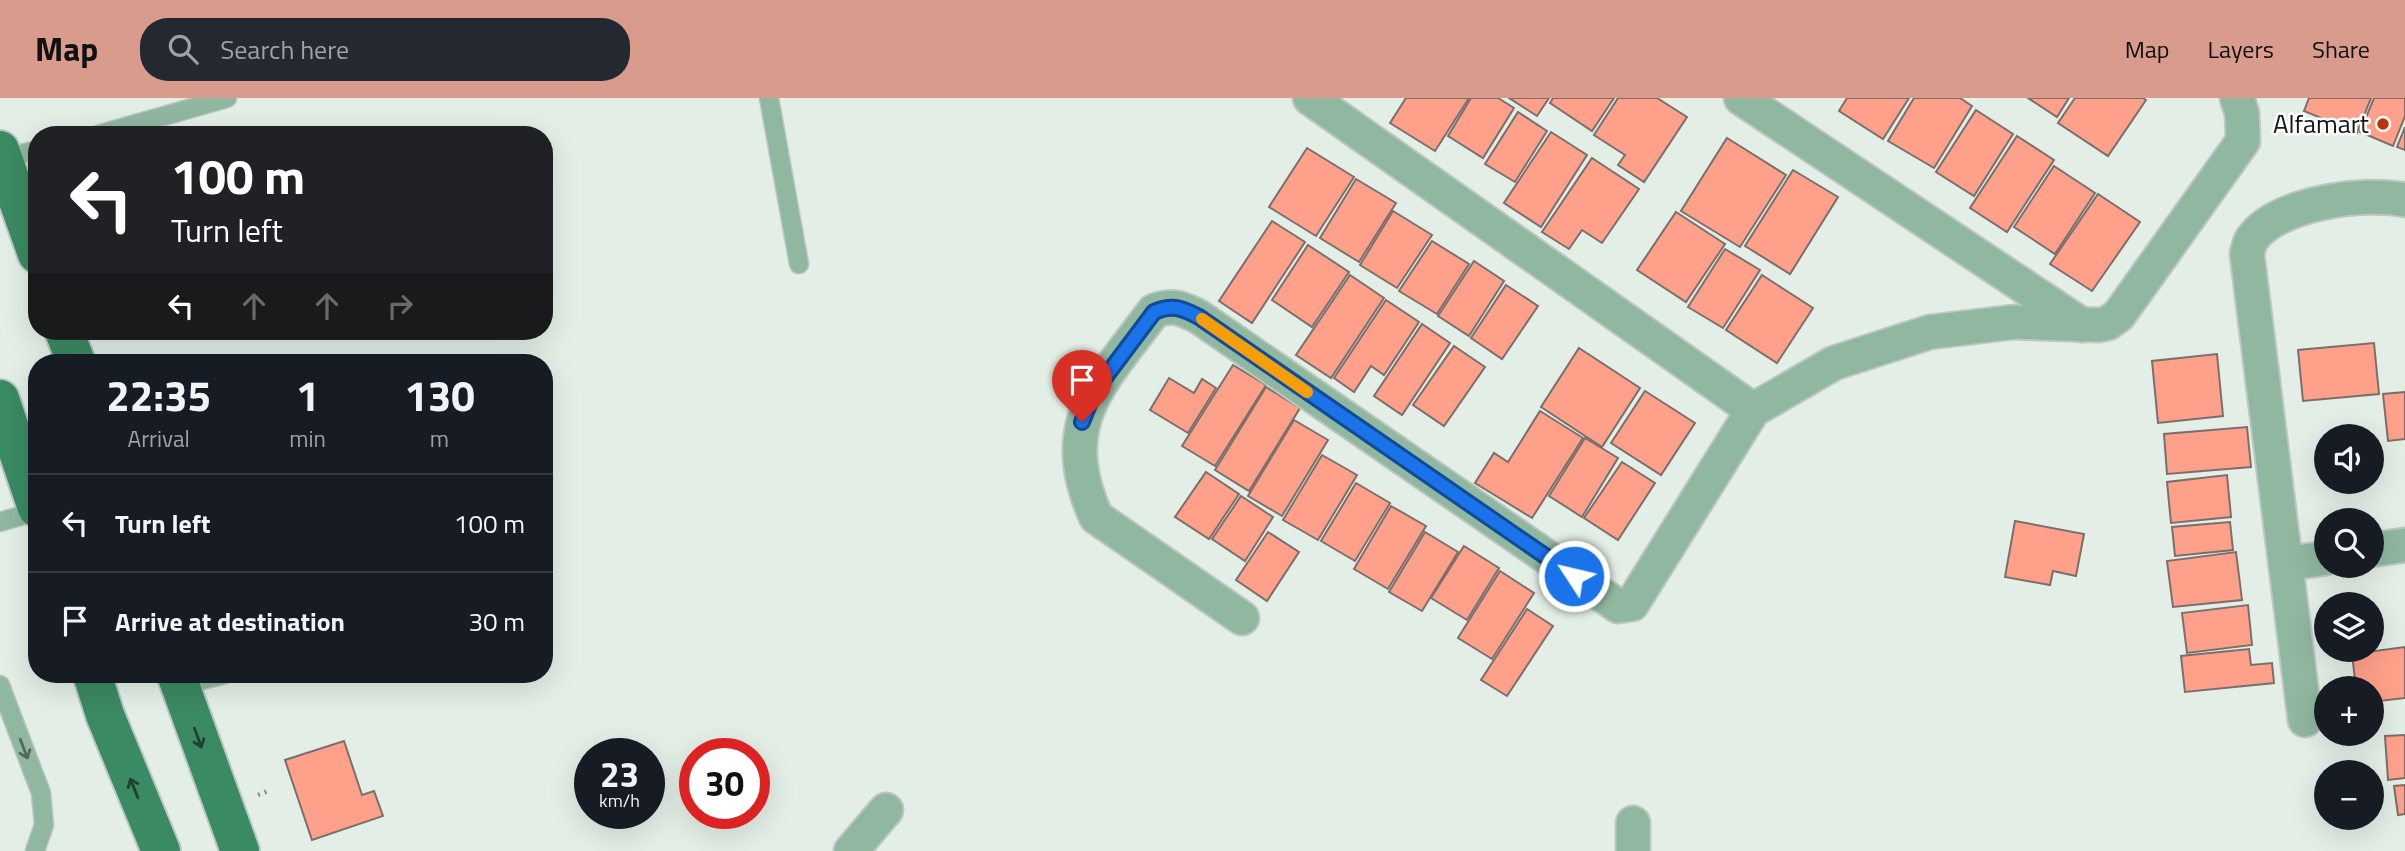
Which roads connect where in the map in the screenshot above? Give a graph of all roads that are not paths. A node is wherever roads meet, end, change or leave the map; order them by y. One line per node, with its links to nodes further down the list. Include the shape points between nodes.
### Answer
1 (228, 98): 6 (lane)
2 (769, 98): 10 (lane)
3 (1310, 98): 13 (street)
4 (1741, 98): 11 (street)
5 (2237, 98): 11 (street, via 2243,141 2119,315 2108,323)
6 (129, 126)
7 (13, 153): 9 (main road)
8 (2405, 200): 20 (street, via 2350,198 2308,205 2268,225 2251,240 2247,254)
9 (28, 216)
10 (799, 264)
11 (2082, 325): 13 (street, via 2014,322 1930,332 1834,363)
12 (0, 399): 14 (main road)
13 (1753, 410): 21 (street, via 1632,604 1618,606 1199,317 1181,307 1166,307 1154,312 1094,392 1079,433 1087,497 1096,517)
14 (28, 482)
15 (28, 512): 16 (lane)
16 (0, 522)
17 (2405, 545): 18 (street)
18 (2384, 548)
19 (2314, 560): 20 (street)
20 (2286, 564): 25 (street)
21 (1242, 618)
22 (95, 683): 28 (main road, one-way to 22)
23 (178, 683): 29 (main road, one-way to 29)
24 (0, 685): 27 (lane, one-way to 27, via 41,793 44,825)
25 (2305, 720)
26 (886, 810): 30 (street)
27 (35, 851)
28 (161, 851)
29 (240, 851)
30 (851, 851)

